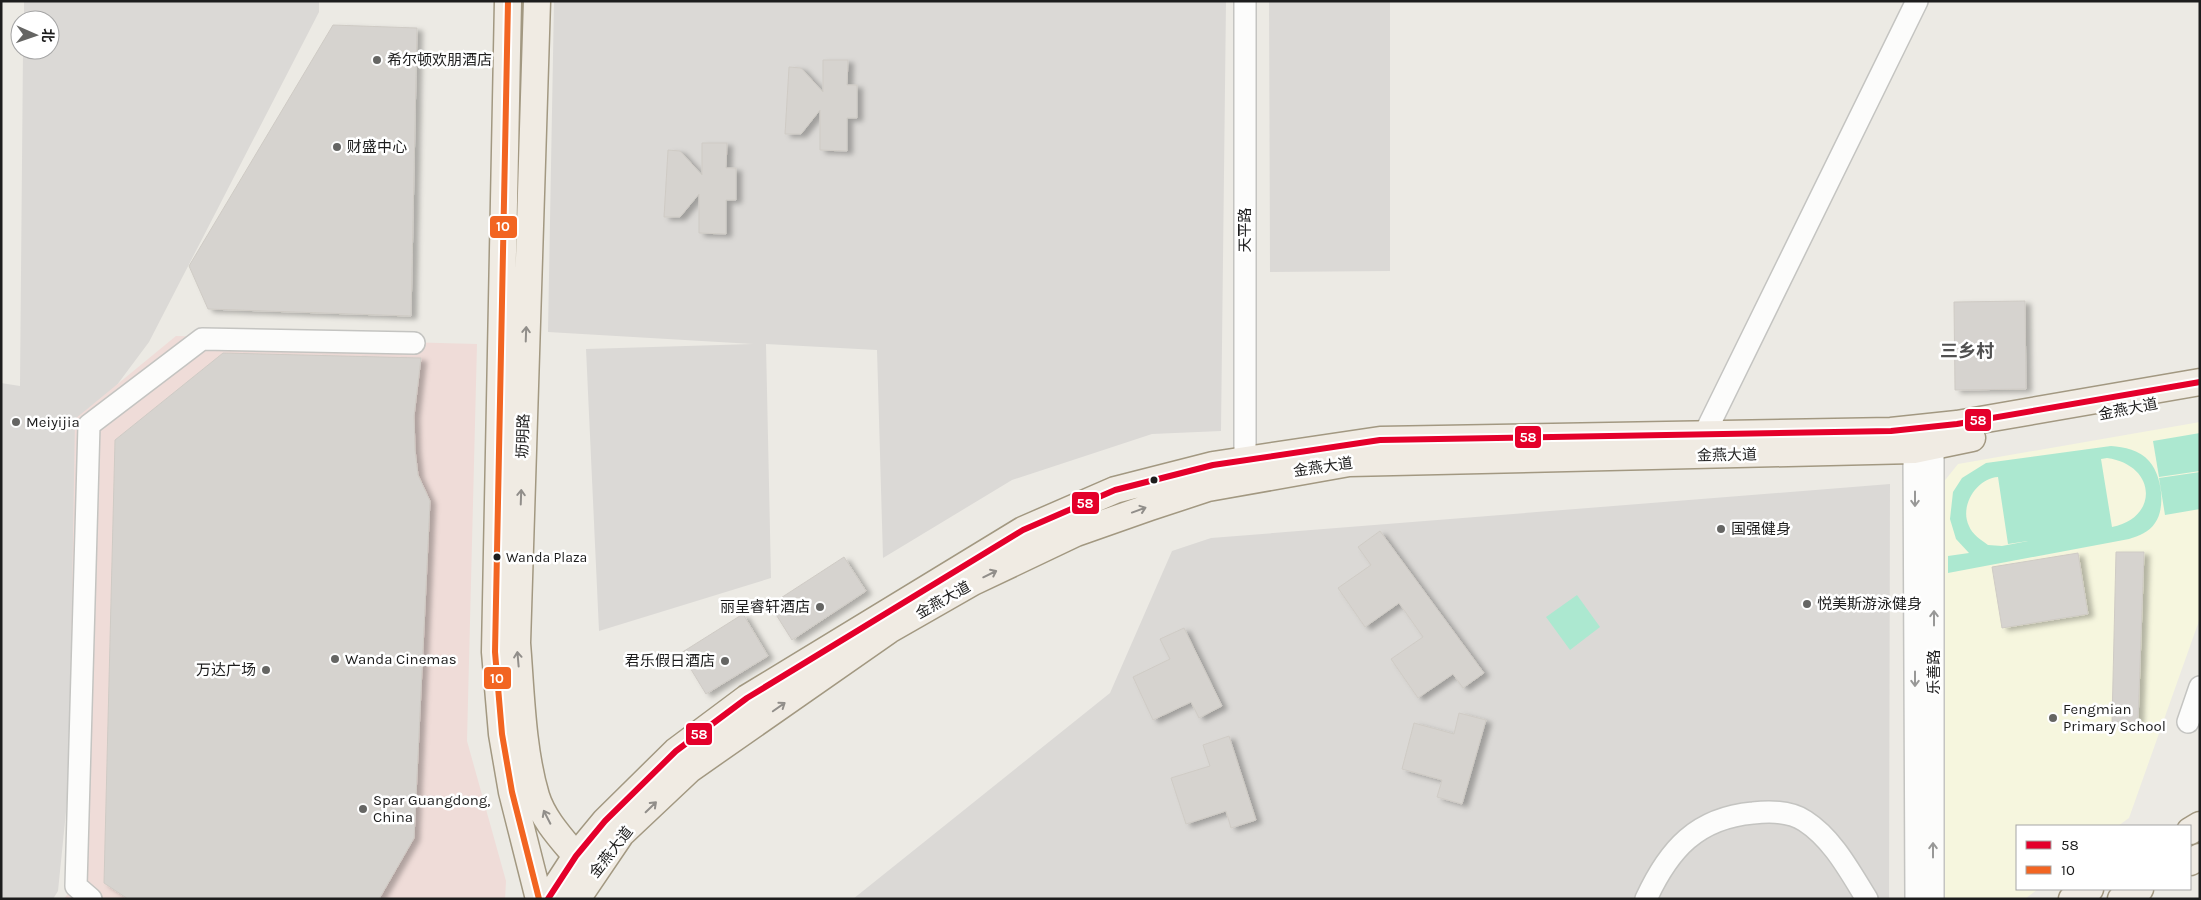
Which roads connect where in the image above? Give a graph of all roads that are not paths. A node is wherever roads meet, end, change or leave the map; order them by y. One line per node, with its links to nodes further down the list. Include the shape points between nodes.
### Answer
1 (508, 1): 17 (main road, 坜明路, via 495,652 502,734 512,792)
2 (537, 1): 13 (main road, 坜明路, one-way to 2, via 552,828 536,797 524,727 517,643)
3 (1245, 1): 10 (street, 天平路)
4 (1917, 1): 8 (street)
5 (414, 343): 16 (street, via 202,339 89,425 76,886)
6 (2200, 382): 8 (main road, 金燕大道, via 1947,425 1891,431)
7 (2200, 396): 9 (main road, 金燕大道)
8 (1704, 435): 10 (main road, 金燕大道, via 1380,440)
9 (1924, 448): 19 (main road, 金燕大道, one-way to 9, via 621,834 690,769 889,630 973,582 1076,533 1150,507 1208,488 1348,463); 22 (street, 乐善路, one-way to 22); 23 (street, 乐善路, one-way to 9)
10 (1244, 460): 13 (main road, 金燕大道, via 1115,490 1023,530 739,704 676,751 605,821)
11 (2200, 687): 12 (street)
12 (2188, 722)
13 (576, 856): 18 (main road, 金燕大道)
14 (2088, 890): 24 (main road)
15 (2138, 890): 25 (main road)
16 (92, 899)
17 (539, 899)
18 (548, 899)
19 (576, 899)
20 (1646, 899): 21 (street, via 1658,874 1681,843 1706,824 1735,814 1773,811 1805,820 1833,847)
21 (1867, 899)
22 (1916, 899)
23 (1933, 899)
24 (2072, 899)
25 (2121, 899)

